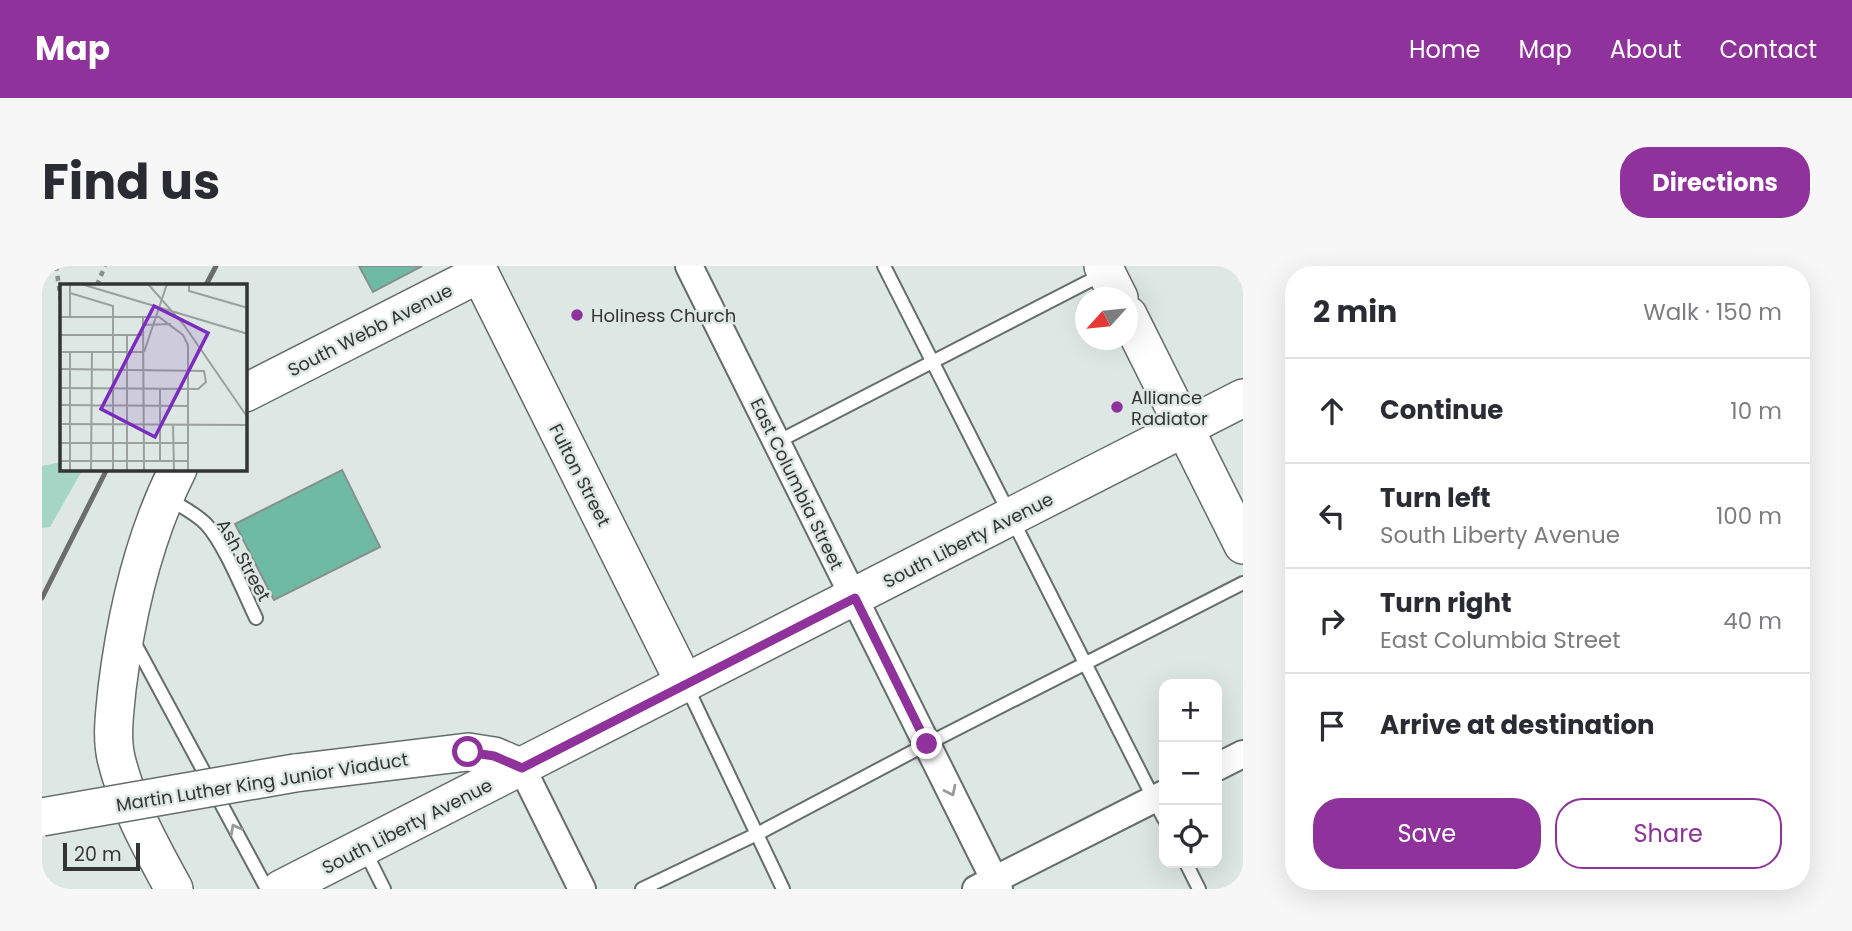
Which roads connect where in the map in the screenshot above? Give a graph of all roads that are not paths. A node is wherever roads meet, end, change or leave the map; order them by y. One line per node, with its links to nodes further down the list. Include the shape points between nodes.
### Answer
1 (689, 266): 10 (street, East Columbia Street)
2 (884, 266): 6 (lane)
3 (483, 269): 7 (street, South Webb Avenue); 19 (street, Fulton Street)
4 (1112, 276): 6 (lane)
5 (1138, 335): 9 (street)
6 (933, 362): 10 (lane); 12 (lane)
7 (247, 392)
8 (1243, 398): 9 (street, South Liberty Avenue)
9 (1184, 429): 12 (street, South Liberty Avenue); 13 (street)
10 (777, 442): 15 (street, East Columbia Street)
11 (172, 483): 16 (lane, Ash Street, via 208,526); 17 (street, via 146,552)
12 (1012, 517): 15 (street, South Liberty Avenue); 18 (lane)
13 (1243, 545)
14 (1243, 583): 18 (lane)
15 (855, 598): 19 (street, South Liberty Avenue); 20 (street, East Columbia Street)
16 (256, 618)
17 (127, 629): 31 (street, via 113,723 116,756 144,834); 32 (lane, one-way to 17)
18 (1086, 663): 20 (lane); 24 (lane)
19 (685, 684): 23 (street, South Liberty Avenue); 27 (lane)
20 (927, 744): 27 (lane); 30 (street, East Columbia Street, one-way to 30)
21 (1243, 754): 22 (street)
22 (1222, 764)
23 (522, 768): 26 (street, Martin Luther King Junior Viaduct, bridge, via 494,756 468,752 295,773); 28 (street, South Liberty Avenue); 35 (street)
24 (1159, 800)
25 (1159, 805): 30 (street)
26 (42, 817)
27 (757, 834): 36 (lane); 37 (lane)
28 (363, 848): 33 (street, South Liberty Avenue); 34 (lane)
29 (1188, 868): 38 (lane)
30 (990, 886)
31 (174, 889)
32 (267, 889)
33 (281, 889)
34 (384, 889)
35 (582, 889)
36 (642, 889)
37 (783, 889)
38 (1199, 889)

